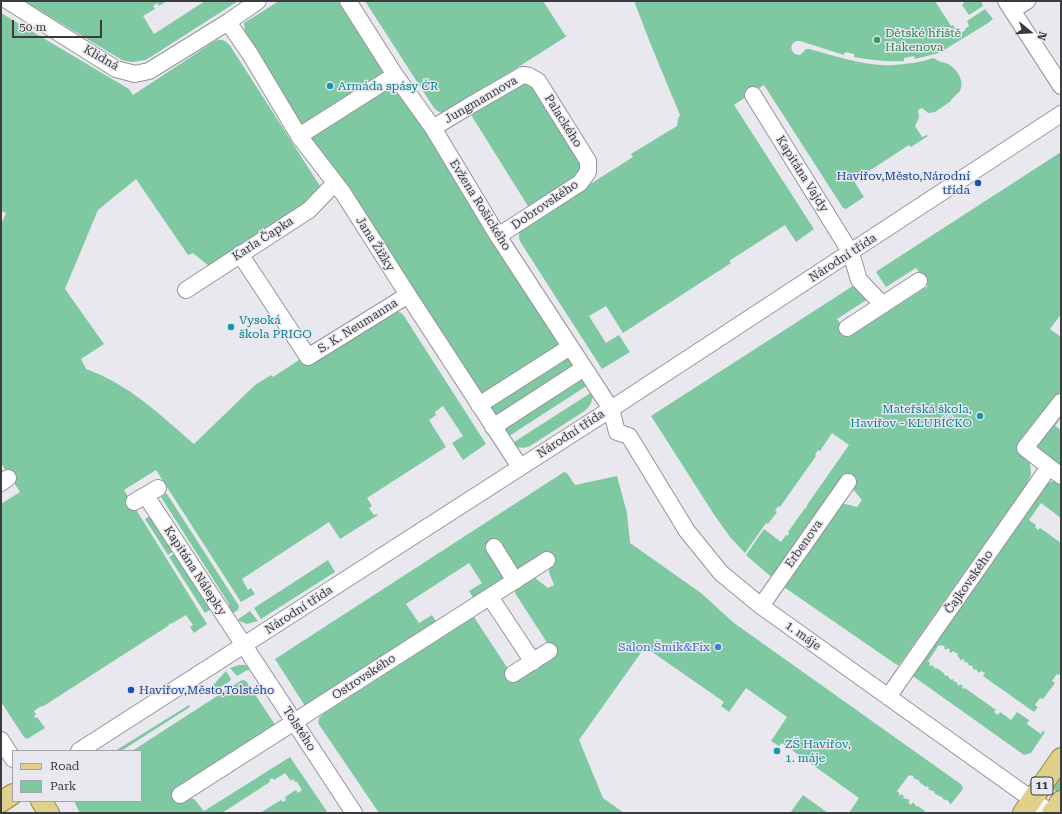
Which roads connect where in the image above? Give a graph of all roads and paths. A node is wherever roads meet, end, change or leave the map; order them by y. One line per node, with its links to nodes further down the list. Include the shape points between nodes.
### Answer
1 (8, 1): 6 (street, Klidná, via 116,69 135,74 149,71)
2 (258, 1): 6 (street, Klidná)
3 (348, 1): 7 (street, Evžena Rošického)
4 (1027, 1): 5 (street)
5 (1009, 6): 9 (street)
6 (228, 22): 13 (street, Jana Žižky)
7 (395, 75): 12 (street, Evžena Rošického); 13 (street)
8 (529, 76): 12 (street, Jungmannova, via 523,75); 14 (street, Palackého, via 538,81 588,161)
9 (1061, 86)
10 (753, 96): 17 (street, Kapitána Vajdy)
11 (1061, 114): 17 (street, Národní třída)
12 (433, 128): 16 (street, Evžena Rošického)
13 (299, 136): 15 (street, Jana Žižky)
14 (588, 172): 16 (street, Dobrovského, via 580,183)
15 (335, 183): 18 (street, Karla Čapka, via 309,210); 21 (street, Jana Žižky)
16 (498, 236): 24 (street, Evžena Rošického)
17 (851, 253): 22 (street, Kapitána Vajdy, via 859,280); 28 (street, Národní třída)
18 (240, 254): 20 (street, Karla Čapka); 21 (street, S. K. Neumanna, via 308,357)
19 (919, 281): 22 (street)
20 (186, 290)
21 (408, 295): 27 (street, Jana Žižky)
22 (883, 305): 23 (street)
23 (848, 328)
24 (570, 347): 25 (street, Evžena Rošického); 27 (street)
25 (584, 368): 28 (street, Evžena Rošického); 29 (street)
26 (1061, 402): 31 (street, via 1025,448)
27 (479, 405): 29 (street, Jana Žižky)
28 (611, 409): 30 (street, Národní třída); 38 (street, 1. máje, via 617,432 629,436 687,532 721,573)
29 (493, 427): 30 (street, Jana Žižky)
30 (520, 467): 39 (street, Národní třída)
31 (1055, 471): 43 (street, Čajkovského)
32 (848, 482): 38 (street, Erbenova)
33 (146, 496): 39 (street, Kapitána Nálepky)
34 (494, 547): 36 (street)
35 (547, 560): 36 (street, Ostrovského)
36 (515, 581): 37 (street, Ostrovského)
37 (490, 597): 41 (street); 44 (street, Ostrovského)
38 (761, 606): 43 (street, 1. máje)
39 (245, 646): 44 (street, Tolstého); 46 (street, Národní třída)
40 (549, 651): 41 (street)
41 (533, 662): 42 (street)
42 (513, 674)
43 (888, 697): 54 (street, 1. máje)
44 (294, 722): 50 (street, Ostrovského); 56 (street, Tolstého)
45 (1, 740): 47 (street)
46 (81, 750)
47 (12, 757)
48 (1061, 758): 54 (main road, 11)
49 (12, 795): 52 (main road)
50 (180, 795)
51 (1061, 801): 57 (main road, 11)
52 (1, 802)
53 (42, 802): 55 (main road)
54 (1027, 806): 57 (street, 1. máje)
55 (49, 813)
56 (354, 813)
57 (1052, 813)

